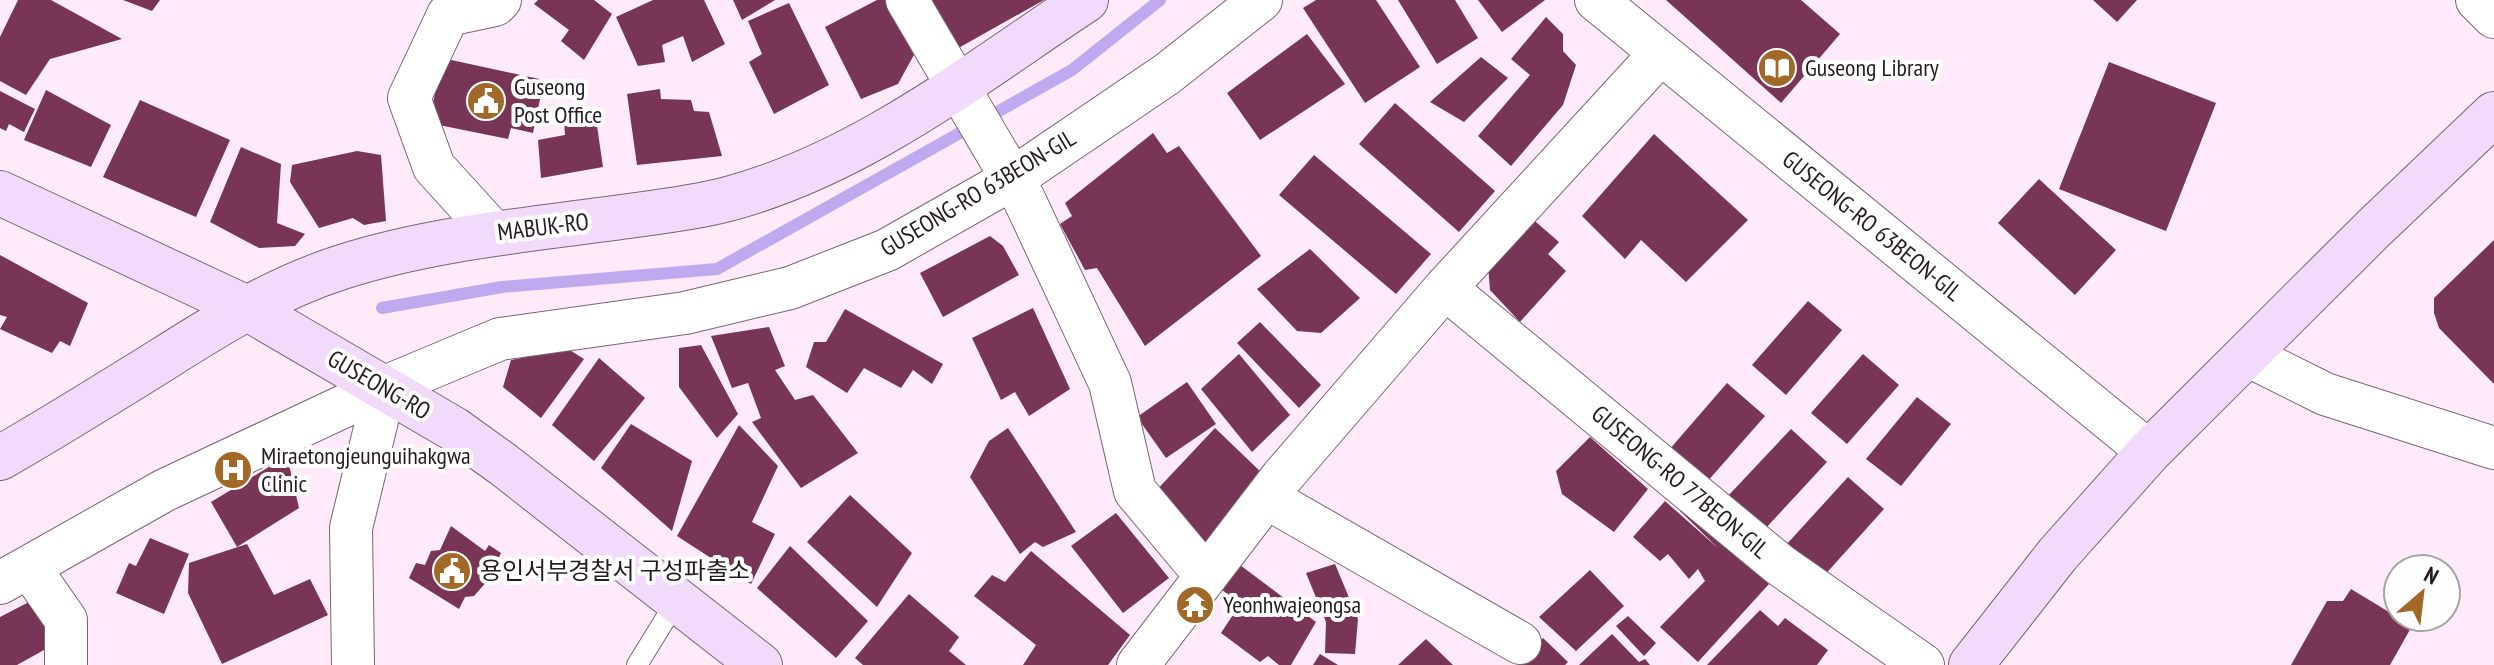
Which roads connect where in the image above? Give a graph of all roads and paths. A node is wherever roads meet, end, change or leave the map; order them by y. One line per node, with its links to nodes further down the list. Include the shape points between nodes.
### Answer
1 (500, 0): 13 (street, via 448,15 409,98 434,167)
2 (907, 0): 9 (street)
3 (1086, 0): 9 (street, MABUK-RO)
4 (1261, 0): 11 (street, GUSEONG-RO 63BEON-GIL, via 1167,74)
5 (1596, 0): 8 (street, GUSEONG-RO 63BEON-GIL)
6 (2477, 0): 7 (street)
7 (2494, 17)
8 (1660, 54): 14 (street); 19 (street, GUSEONG-RO 63BEON-GIL)
9 (956, 85): 11 (street); 13 (street, MABUK-RO, via 859,147 773,186 674,210)
10 (2494, 114): 16 (street)
11 (1012, 179): 17 (street, GUSEONG-RO 63BEON-GIL, via 887,250 790,288 685,313 500,339); 23 (street, via 1110,383 1135,491)
12 (0, 193): 15 (street, GUSEONG-RO)
13 (494, 233): 15 (street, MABUK-RO, via 341,267)
14 (1445, 288): 21 (street); 31 (street, GUSEONG-RO 77BEON-GIL, via 1780,565)
15 (245, 307): 17 (street, GUSEONG-RO); 20 (street, MABUK-RO)
16 (2247, 355): 18 (street, via 2325,394); 19 (street)
17 (385, 387): 22 (street, GUSEONG-RO 63BEON-GIL, via 165,490); 24 (street, GUSEONG-RO, via 504,465); 27 (street, via 351,528)
18 (2494, 448)
19 (2149, 452): 32 (street, via 2058,554)
20 (0, 458)
21 (1267, 498): 23 (street); 25 (street)
22 (14, 575): 26 (street, via 66,620)
23 (1206, 576): 30 (street)
24 (677, 600): 28 (lane); 29 (street, GUSEONG-RO)
25 (1520, 643)
26 (66, 665)
27 (353, 665)
28 (637, 665)
29 (760, 665)
30 (1138, 665)
31 (1923, 665)
32 (1971, 665)

